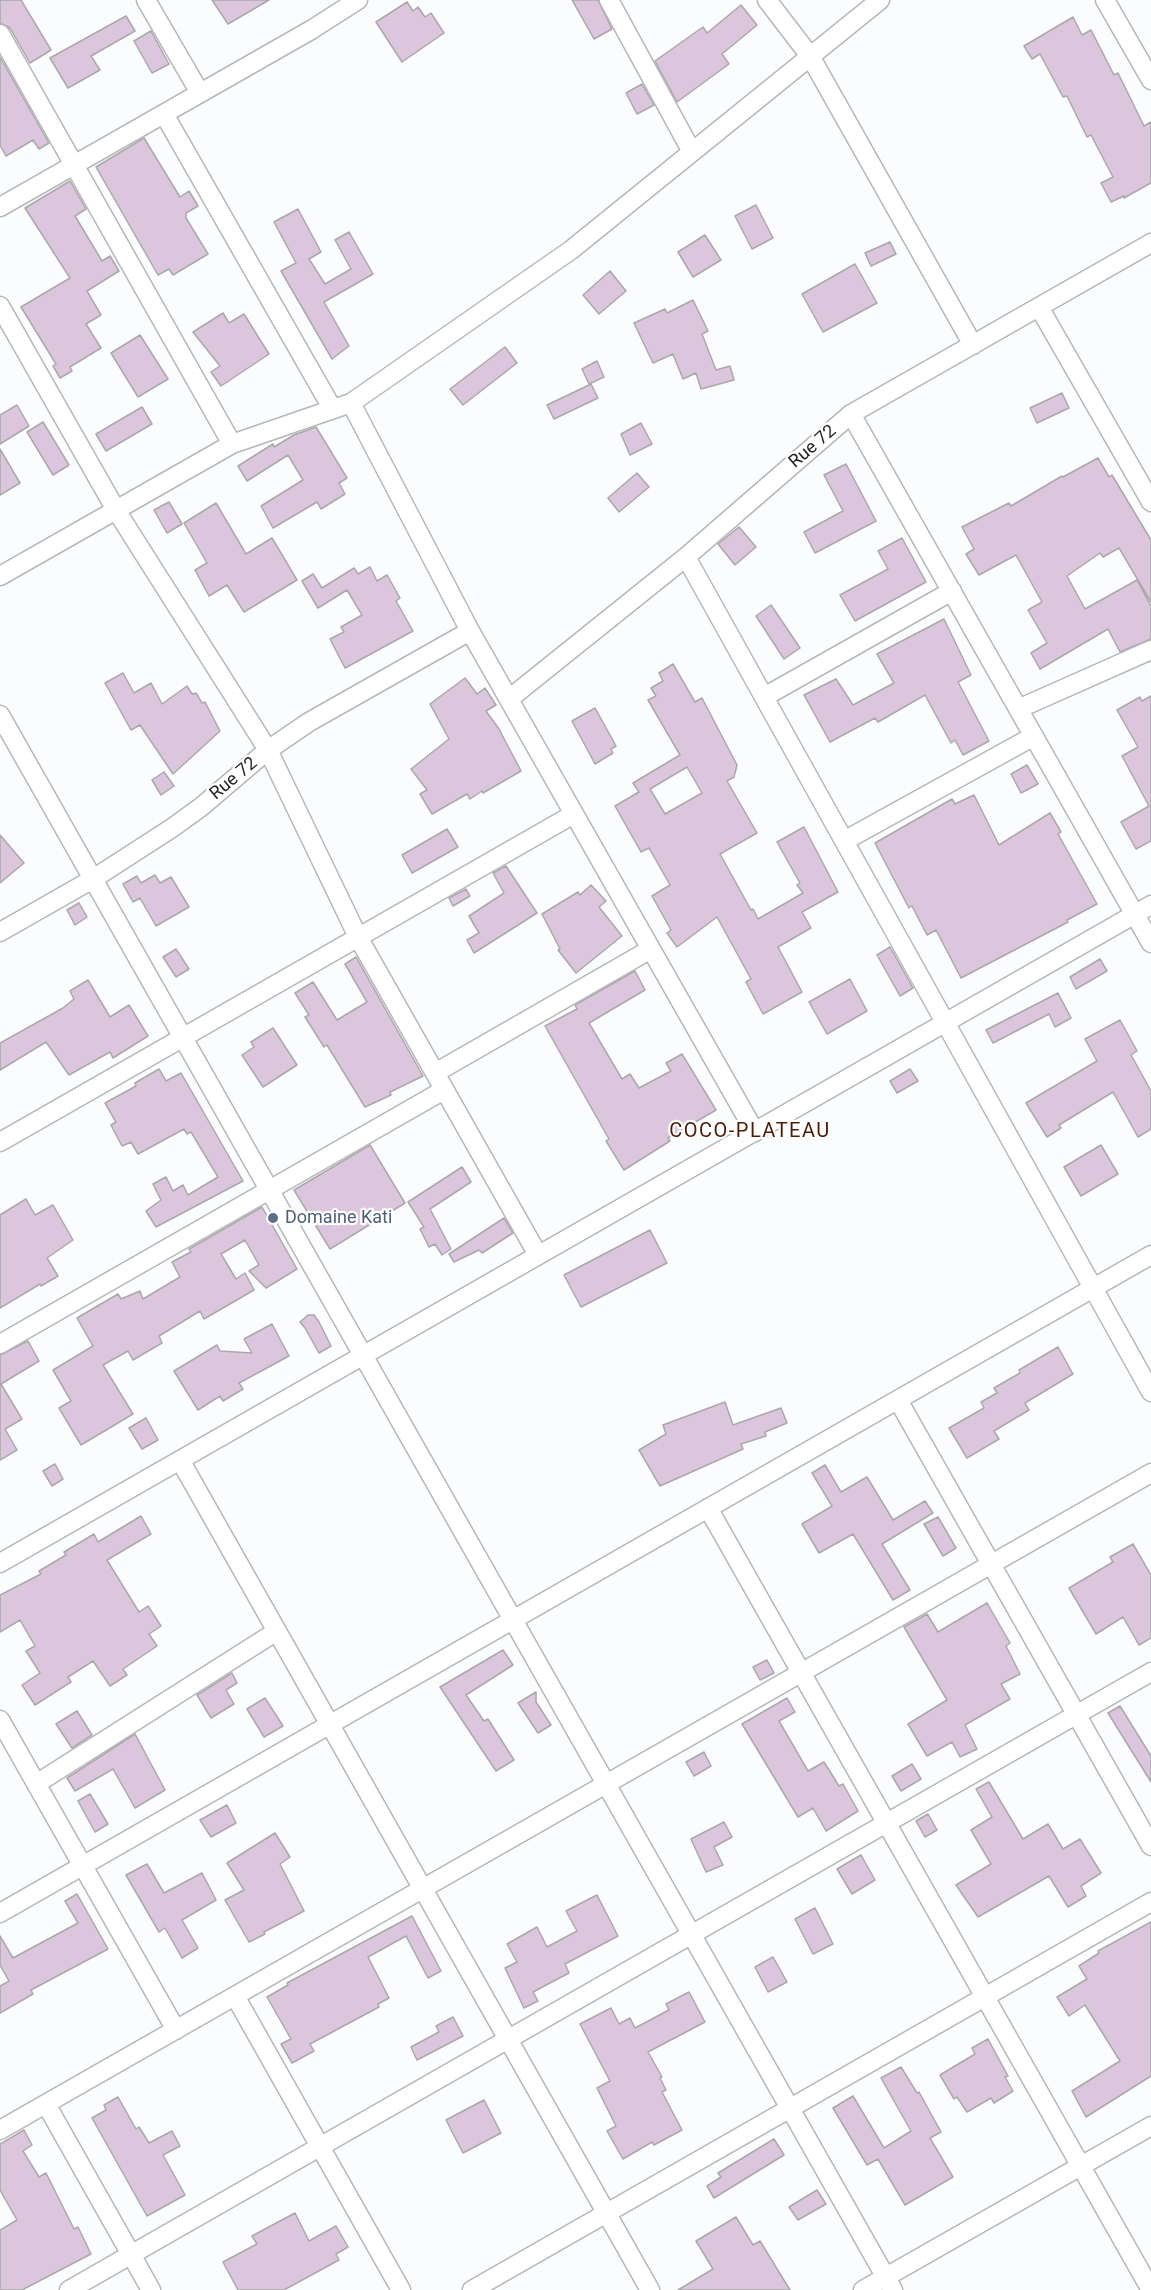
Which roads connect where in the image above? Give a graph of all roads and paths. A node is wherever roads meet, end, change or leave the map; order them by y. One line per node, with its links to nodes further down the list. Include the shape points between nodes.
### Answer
1 (146, 0): 10 (street)
2 (358, 0): 10 (street)
3 (609, 0): 12 (street)
4 (767, 0): 8 (street)
5 (880, 0): 8 (street)
6 (1106, 0): 9 (street)
7 (0, 34): 13 (street)
8 (810, 56): 12 (street); 18 (street)
9 (1151, 80)
10 (200, 93): 11 (street)
11 (164, 114): 13 (street); 20 (street)
12 (692, 152): 19 (street, via 571,250)
13 (74, 165): 14 (street); 22 (street)
14 (0, 207)
15 (1151, 243): 17 (street, Rue 72)
16 (0, 306): 24 (street)
17 (1040, 307): 18 (street, Rue 72); 23 (street)
18 (973, 345): 21 (street, Rue 72)
19 (351, 403): 20 (street); 28 (street)
20 (332, 408): 22 (street)
21 (851, 414): 25 (street, Rue 72); 27 (street)
22 (232, 444): 24 (street)
23 (1151, 502)
24 (116, 510): 26 (street); 35 (street)
25 (686, 557): 30 (street); 31 (street, Rue 72)
26 (0, 576)
27 (952, 591): 30 (street); 32 (street)
28 (470, 631): 31 (street); 35 (street, Rue 72, via 309,722)
29 (1151, 650): 32 (street)
30 (764, 697): 37 (street)
31 (509, 699): 36 (street)
32 (1018, 709): 34 (street)
33 (0, 715): 38 (street)
34 (1034, 736): 37 (street); 40 (street)
35 (268, 750): 38 (street, Rue 72, via 201,807); 42 (street)
36 (574, 814): 42 (street); 44 (street)
37 (844, 841): 45 (street)
38 (93, 879): 41 (street, Rue 72); 46 (street)
39 (1151, 905): 40 (street)
40 (1135, 915): 43 (street); 45 (street)
41 (0, 932)
42 (358, 937): 46 (street); 47 (street)
43 (1151, 943)
44 (651, 950): 47 (street); 49 (street)
45 (946, 1023): 49 (street); 54 (street)
46 (183, 1038): 50 (street); 51 (street)
47 (435, 1073): 48 (street)
48 (444, 1090): 51 (street); 52 (street)
49 (755, 1132): 52 (street)
50 (0, 1142)
51 (269, 1190): 55 (street); 56 (street)
52 (538, 1255): 56 (street)
53 (1151, 1255): 54 (street)
54 (1093, 1288): 57 (street); 58 (street)
55 (0, 1344)
56 (363, 1356): 59 (street); 64 (street)
57 (1151, 1392)
58 (898, 1400): 61 (street); 63 (street)
59 (180, 1460): 62 (street); 65 (street)
60 (1151, 1473): 63 (street)
61 (708, 1508): 64 (street); 67 (street)
62 (0, 1563)
63 (991, 1564): 67 (street); 68 (street)
64 (513, 1620): 70 (street); 72 (street)
65 (277, 1631): 70 (street); 71 (street)
66 (1151, 1672): 68 (street)
67 (801, 1673): 72 (street); 73 (street)
68 (1076, 1715): 73 (street); 74 (street)
69 (0, 1720): 71 (street)
70 (330, 1724): 75 (street); 76 (street)
71 (36, 1784): 75 (street)
72 (606, 1784): 76 (street); 79 (street)
73 (886, 1823): 79 (street); 81 (street)
74 (1151, 1846)
75 (83, 1865): 78 (street); 82 (street)
76 (423, 1889): 80 (street); 83 (street)
77 (1151, 1902): 81 (street)
78 (0, 1912)
79 (691, 1935): 83 (street); 85 (street)
80 (235, 1996): 82 (street); 88 (street)
81 (985, 1997): 85 (street); 89 (street)
82 (176, 2030): 84 (street)
83 (508, 2039): 88 (street); 90 (street)
84 (46, 2104): 87 (street); 91 (street)
85 (790, 2109): 90 (street); 92 (street)
86 (1151, 2126): 89 (street)
87 (0, 2130)
88 (320, 2147): 91 (street); 95 (street)
89 (1081, 2166): 92 (street); 99 (street)
90 (607, 2213): 96 (street); 97 (street)
91 (131, 2255): 93 (street); 94 (street)
92 (889, 2284): 98 (street)
93 (69, 2290)
94 (151, 2290)
95 (401, 2290)
96 (472, 2290)
97 (651, 2290)
98 (863, 2290)
99 (1151, 2290)

